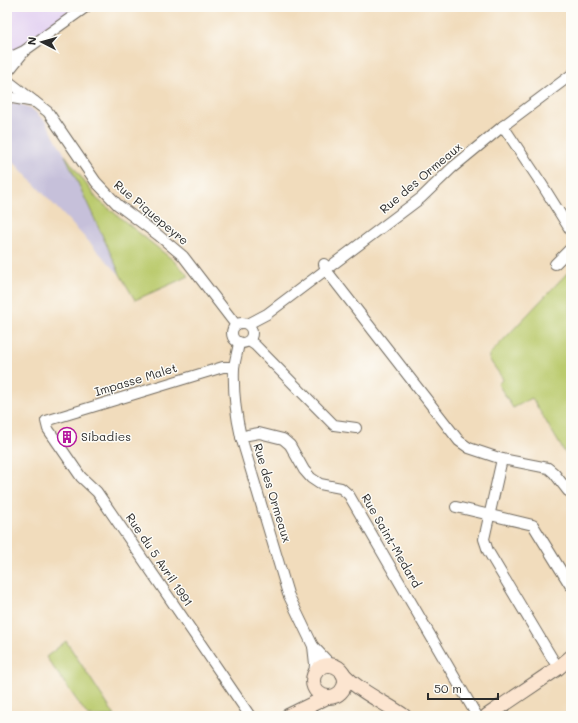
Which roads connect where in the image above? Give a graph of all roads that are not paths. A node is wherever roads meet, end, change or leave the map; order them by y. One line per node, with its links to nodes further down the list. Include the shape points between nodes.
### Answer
1 (86, 7): 2 (street)
2 (24, 51): 3 (street); 5 (street)
3 (7, 59)
4 (571, 75): 8 (street, Rue des Ormeaux)
5 (7, 80): 7 (street, Rue Piquepeyre)
6 (7, 97): 7 (street)
7 (37, 102): 14 (street, Rue Piquepeyre, via 48,112 96,182 118,205 182,256)
8 (503, 126): 9 (street); 12 (street, Rue des Ormeaux, via 452,168 421,198)
9 (571, 231)
10 (571, 248): 11 (street)
11 (555, 264)
12 (325, 267): 13 (street, Rue des Ormeaux); 21 (street, via 459,441 469,448)
13 (267, 314): 15 (street, Rue des Ormeaux); 16 (street, Rue des Ormeaux)
14 (236, 324): 15 (street, Rue des Ormeaux); 16 (street, Rue des Ormeaux, via 232,329 234,340)
15 (248, 324): 16 (street, via 252,329)
16 (247, 339): 17 (street, Rue des Ormeaux); 19 (street, via 334,425)
17 (234, 367): 18 (street, Impasse Malet, via 223,367); 20 (street, Rue des Ormeaux)
18 (46, 421): 36 (street, Rue du 5 Avril 1991, via 48,429 81,477 97,492)
19 (356, 428)
20 (241, 437): 26 (street, Rue des Ormeaux, via 288,594); 35 (street, Rue Saint-Medard, via 259,433 283,439 290,445 311,478 320,484 341,488 349,495)
21 (502, 459): 22 (street, via 548,468); 24 (street)
22 (571, 492)
23 (456, 507): 24 (street)
24 (489, 514): 25 (street, via 533,525); 29 (street, via 484,539 488,551)
25 (570, 585)
26 (313, 646): 28 (street, Rue des Ormeaux); 31 (street, Rue des Ormeaux)
27 (571, 657): 29 (main road)
28 (330, 665): 30 (main road); 31 (main road, via 320,668)
29 (558, 668): 33 (main road)
30 (343, 674): 32 (main road, via 344,685); 38 (main road, via 354,685)
31 (313, 680): 32 (main road, via 318,693); 34 (main road, via 306,701)
32 (333, 696): 34 (main road); 37 (main road, via 360,698)
33 (508, 701): 35 (main road); 39 (main road)
34 (294, 713)
35 (476, 714)
36 (250, 716)
37 (392, 716)
38 (404, 716)
39 (487, 716)

